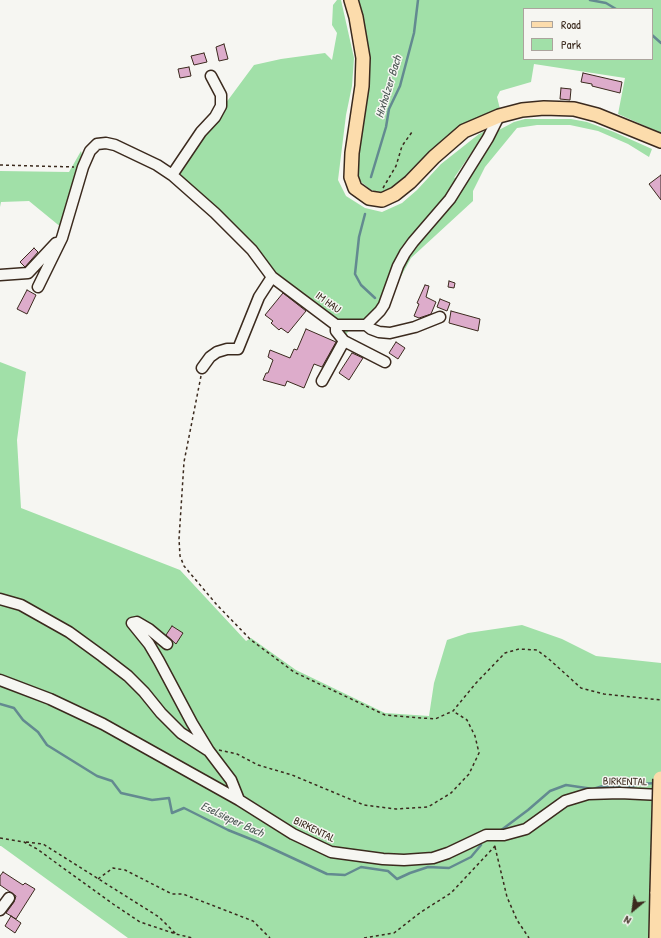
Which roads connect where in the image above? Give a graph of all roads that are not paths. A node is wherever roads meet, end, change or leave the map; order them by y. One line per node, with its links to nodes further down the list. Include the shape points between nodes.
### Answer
1 (351, 0): 3 (main road, via 363,58 362,86 350,177 355,188 369,198 382,200 410,182 464,131)
2 (211, 76): 5 (lane, via 221,95 221,106)
3 (499, 116): 4 (main road, via 522,110 574,109 597,115); 12 (lane, via 450,199 412,242 398,266 384,305)
4 (661, 141)
5 (172, 175): 6 (lane, IM HAU, via 115,145 97,144 90,151 83,167); 8 (lane, IM HAU, via 252,250)
6 (62, 238): 7 (lane, IM HAU, via 28,273); 9 (lane, IM HAU)
7 (0, 275)
8 (272, 277): 11 (lane, IM HAU); 15 (lane, via 259,297 238,349 217,352)
9 (38, 288)
10 (440, 317): 12 (lane, via 390,333 379,332)
11 (336, 325): 12 (lane, IM HAU); 13 (lane, via 336,331)
12 (366, 325)
13 (344, 341): 14 (lane); 16 (lane)
14 (385, 362)
15 (202, 368)
16 (322, 381)
17 (0, 599): 20 (lane, via 21,606 69,632 102,656 128,676 181,733)
18 (167, 644): 20 (lane, via 149,629 132,622 149,644)
19 (0, 680): 23 (lane, BIRKENTAL, via 50,699 103,724)
20 (209, 751): 23 (lane, via 231,780)
21 (661, 779): 26 (highway, bridge)
22 (661, 795): 23 (lane, BIRKENTAL, via 588,794 565,801 526,829 504,835 486,835 433,858 404,860 331,852 293,834)
23 (239, 800)
24 (9, 898): 25 (lane)
25 (0, 910)
26 (657, 938)

